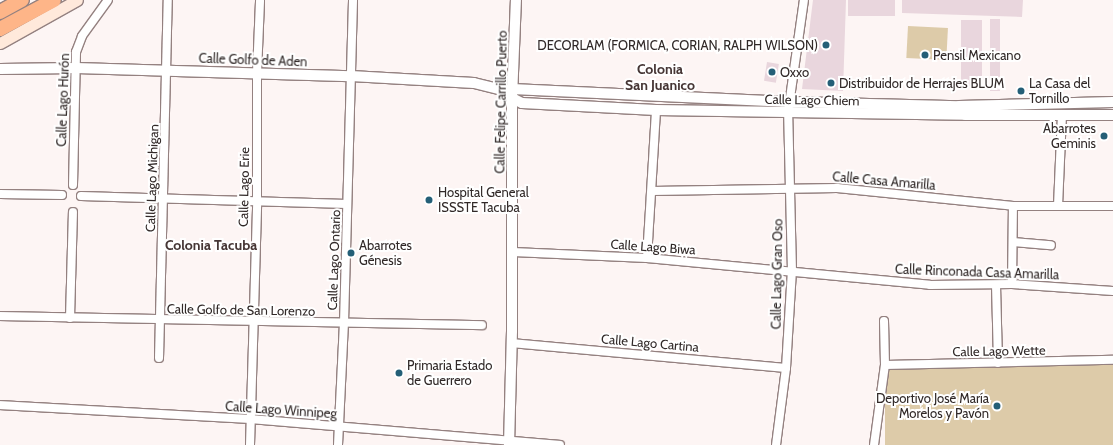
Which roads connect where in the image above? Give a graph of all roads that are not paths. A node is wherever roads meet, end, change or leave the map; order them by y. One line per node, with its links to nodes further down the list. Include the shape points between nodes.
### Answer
1 (22, 0): 10 (highway)
2 (54, 0): 11 (highway)
3 (78, 0): 12 (main road)
4 (108, 0): 13 (street, Calle Lago Hurón, via 78,44)
5 (168, 0): 15 (street, Calle Lago Michigan)
6 (260, 0): 16 (street, Calle Lago Erie)
7 (353, 0): 17 (street, Calle Lago Ontario)
8 (516, 0): 18 (street, Calle Felipe Carrillo Puerto)
9 (804, 0): 20 (street, Calle Lago Gran Oso)
10 (0, 12)
11 (0, 29)
12 (0, 43)
13 (76, 68): 14 (street, Calle Golfo de Aden); 15 (street, Calle Golfo de Aden); 24 (street, Calle Lago Hurón)
14 (0, 69)
15 (167, 70): 16 (street, Calle Golfo de Aden); 30 (street, Calle Lago Michigan)
16 (257, 73): 17 (street, Calle Golfo de Aden); 31 (street, Calle Lago Erie)
17 (352, 76): 18 (street, Calle Golfo de Aden, via 474,83); 32 (street, Calle Lago Ontario)
18 (510, 92): 20 (street, Calle Lago Chiem); 21 (street, Calle Lago Chiem, via 522,103); 39 (street, Calle Felipe Carrillo Puerto)
19 (1113, 102): 20 (street, Calle Lago Chiem)
20 (789, 107): 21 (street, Calle Lago Chiem); 22 (street, Calle Lago Chiem); 25 (street, Calle Lago Gran Oso)
21 (656, 110): 26 (street)
22 (1062, 115): 23 (street, Calle Lago Chiem); 34 (street)
23 (1113, 115)
24 (72, 186)
25 (790, 187): 26 (street, Calle Casa Amarilla); 33 (street, Calle Casa Amarilla, via 837,188); 41 (street, Calle Lago Gran Oso)
26 (652, 191): 40 (street)
27 (0, 194): 28 (street)
28 (62, 195)
29 (81, 196): 30 (street)
30 (163, 199): 31 (street); 47 (street, Calle Lago Michigan)
31 (257, 202): 32 (street); 49 (street, Calle Lago Erie)
32 (347, 204): 50 (street, Calle Lago Ontario)
33 (1013, 206): 34 (street, Calle Casa Amarilla); 37 (street)
34 (1058, 206): 35 (street, Calle Casa Amarilla)
35 (1113, 206)
36 (73, 212): 46 (street)
37 (1013, 242): 38 (street); 42 (street)
38 (1051, 245)
39 (512, 252): 40 (street, Calle Lago Biwa); 52 (street, Calle Felipe Carrillo Puerto)
40 (647, 258): 41 (street, Calle Lago Biwa)
41 (792, 271): 43 (street, Calle Rinconada Casa Amarilla, via 930,285); 57 (street, Calle Lago Gran Oso)
42 (1012, 284): 43 (street, Calle Rinconada Casa Amarilla); 44 (street, Calle Rinconada Casa Amarilla)
43 (996, 285): 55 (street)
44 (1113, 291)
45 (0, 316): 46 (street, Calle Golfo de San Lorenzo)
46 (70, 318): 47 (street, Calle Golfo de San Lorenzo)
47 (161, 320): 49 (street, Calle Golfo de San Lorenzo); 53 (street, Calle Lago Michigan)
48 (884, 321): 56 (street)
49 (253, 322): 50 (street, Calle Golfo de San Lorenzo); 59 (street, Calle Lago Erie)
50 (344, 323): 51 (street, Calle Golfo de San Lorenzo); 60 (street, Calle Lago Ontario)
51 (482, 325)
52 (511, 343): 57 (street, Calle Lago Cartina); 61 (street, Calle Felipe Carrillo Puerto)
53 (159, 358)
54 (1113, 360): 55 (street, Calle Lago Wette)
55 (998, 363): 56 (street, Calle Lago Wette)
56 (884, 365): 66 (street)
57 (786, 368): 65 (street, Calle Lago Gran Oso)
58 (0, 405): 59 (street, Calle Lago Winnipeg)
59 (251, 419): 60 (street, Calle Lago Winnipeg); 62 (street, Calle Lago Erie)
60 (339, 426): 61 (street, Calle Lago Winnipeg); 63 (street, Calle Lago Ontario)
61 (509, 443): 64 (street, Calle Lago Winnipeg)
62 (250, 445)
63 (338, 445)
64 (560, 445)
65 (776, 445)
66 (874, 445)

